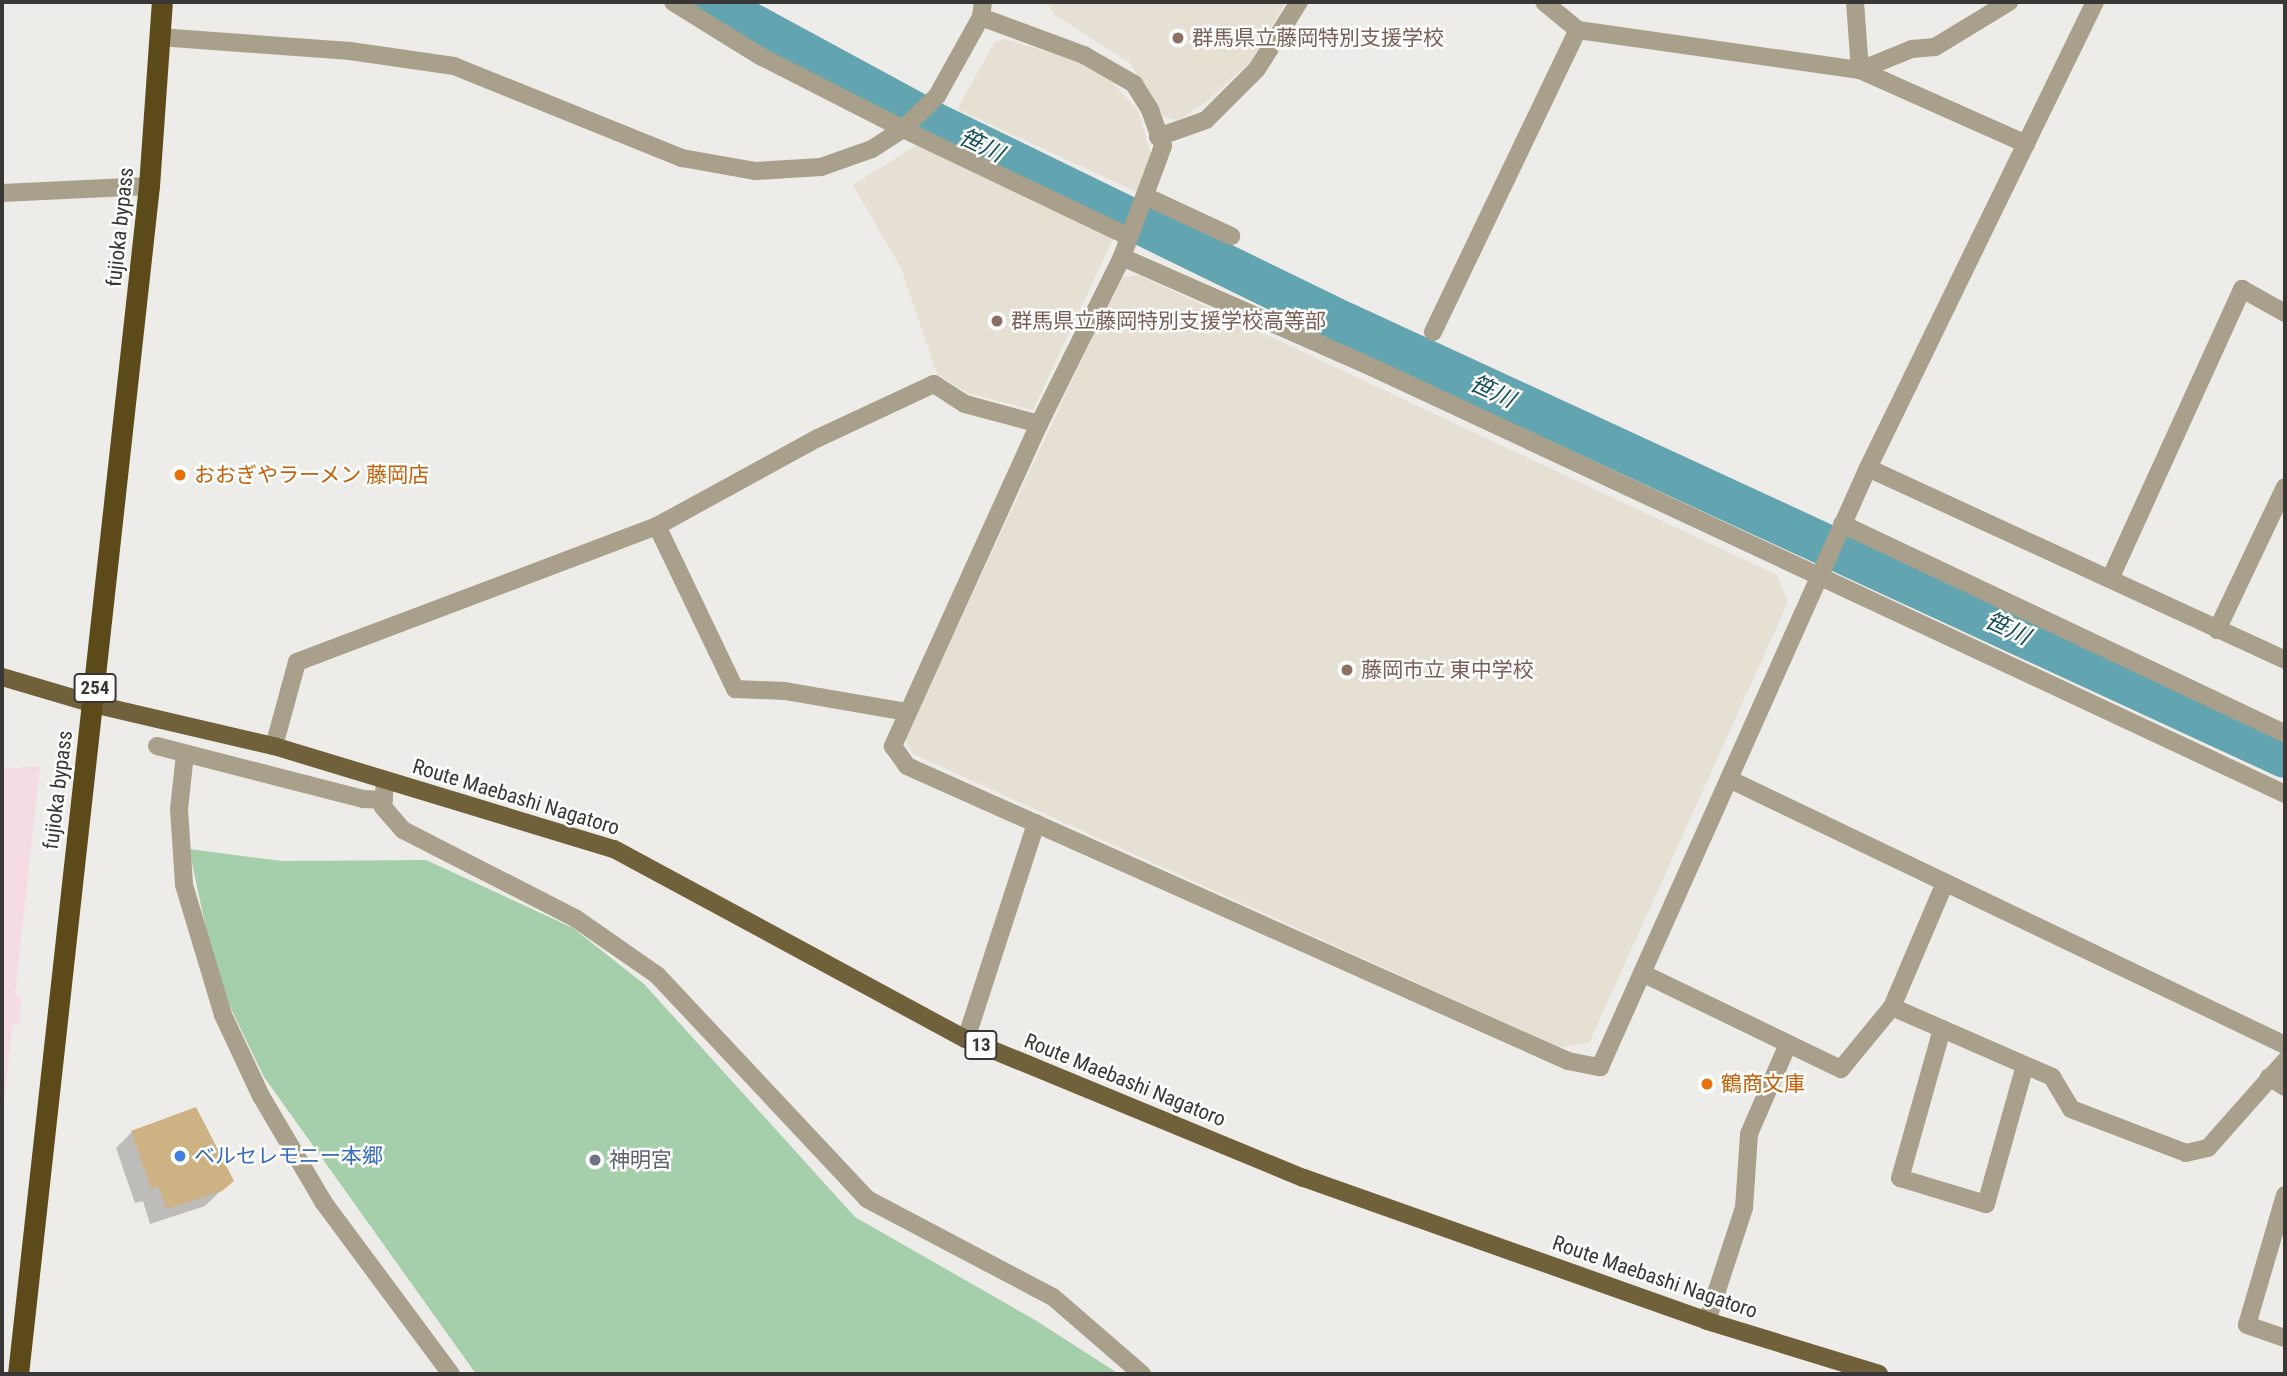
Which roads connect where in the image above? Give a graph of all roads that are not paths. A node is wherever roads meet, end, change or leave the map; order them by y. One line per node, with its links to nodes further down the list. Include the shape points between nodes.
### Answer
1 (162, 2): 10 (highway, fujioka bypass / 254)
2 (673, 2): 12 (street, via 760,56)
3 (1299, 2): 13 (street, via 1257,69 1206,120)
4 (1545, 2): 9 (street)
5 (1854, 2): 11 (street)
6 (2009, 2): 11 (street, via 1935,47 1912,49)
7 (2095, 2): 14 (street)
8 (982, 9): 12 (street, via 937,96); 13 (street, via 1110,67 1133,84 1150,110)
9 (1578, 30): 11 (street); 22 (street)
10 (159, 37): 12 (street, via 351,51 454,66 682,158 756,171 821,167 872,149); 15 (highway, fujioka bypass / 254)
11 (1860, 70): 14 (street)
12 (904, 129): 19 (street)
13 (1158, 137): 17 (street, via 1163,146)
14 (2026, 144): 24 (street)
15 (149, 186): 16 (street); 33 (highway, fujioka bypass / 254)
16 (2, 193)
17 (1147, 197): 18 (street); 19 (street)
18 (1231, 236)
19 (1129, 237): 20 (street)
20 (1122, 257): 23 (street); 28 (street)
21 (2285, 313): 29 (street, via 2242,289)
22 (1433, 332)
23 (1039, 424): 26 (street, via 965,404 934,384 818,438); 34 (street)
24 (1867, 468): 27 (street); 29 (street)
25 (2285, 487): 30 (street)
26 (657, 526): 34 (street, via 735,689 785,691); 37 (street, via 297,662)
27 (1840, 529): 28 (street); 35 (street)
28 (1823, 568): 39 (street); 41 (street)
29 (2110, 579): 30 (street)
30 (2217, 630): 31 (street)
31 (2285, 660)
32 (2, 677): 33 (main road, Route Maebashi Nagatoro)
33 (93, 704): 37 (main road, Route Maebashi Nagatoro / 13); 58 (highway, fujioka bypass / 254)
34 (906, 712): 43 (street, via 893,746 907,766)
35 (2285, 733)
36 (157, 746): 38 (street)
37 (274, 746): 40 (main road, Route Maebashi Nagatoro / 13)
38 (185, 754): 42 (street, via 364,799); 59 (street, via 179,808 184,885 203,959 261,1096 324,1203)
39 (1729, 779): 44 (street); 45 (street)
40 (385, 780): 42 (street); 48 (main road, Route Maebashi Nagatoro / 13, via 614,849)
41 (2285, 794)
42 (384, 800): 60 (street, via 383,807 403,830 575,918 657,975 867,1199 1053,1297)
43 (1036, 823): 45 (street, via 1568,1061 1600,1067); 48 (street)
44 (1945, 883): 46 (street); 50 (street)
45 (1642, 973): 49 (street)
46 (1892, 1007): 47 (street); 49 (street, via 1841,1069)
47 (1942, 1029): 52 (street); 52 (street, via 1900,1178 1986,1204)
48 (966, 1039): 56 (main road, Route Maebashi Nagatoro / 13, via 1304,1178)
49 (1788, 1044): 56 (street, via 1749,1134 1744,1208)
50 (2285, 1045)
51 (2285, 1061): 53 (street)
52 (2025, 1065): 53 (street, via 2052,1077 2071,1109 2186,1153 2208,1147)
53 (2269, 1077): 54 (street)
54 (2285, 1087)
55 (2285, 1195): 57 (street, via 2247,1325)
56 (1707, 1321): 61 (main road, Route Maebashi Nagatoro / 13)
57 (2285, 1338)
58 (18, 1374)
59 (451, 1374)
60 (1142, 1374)
61 (1879, 1374)

